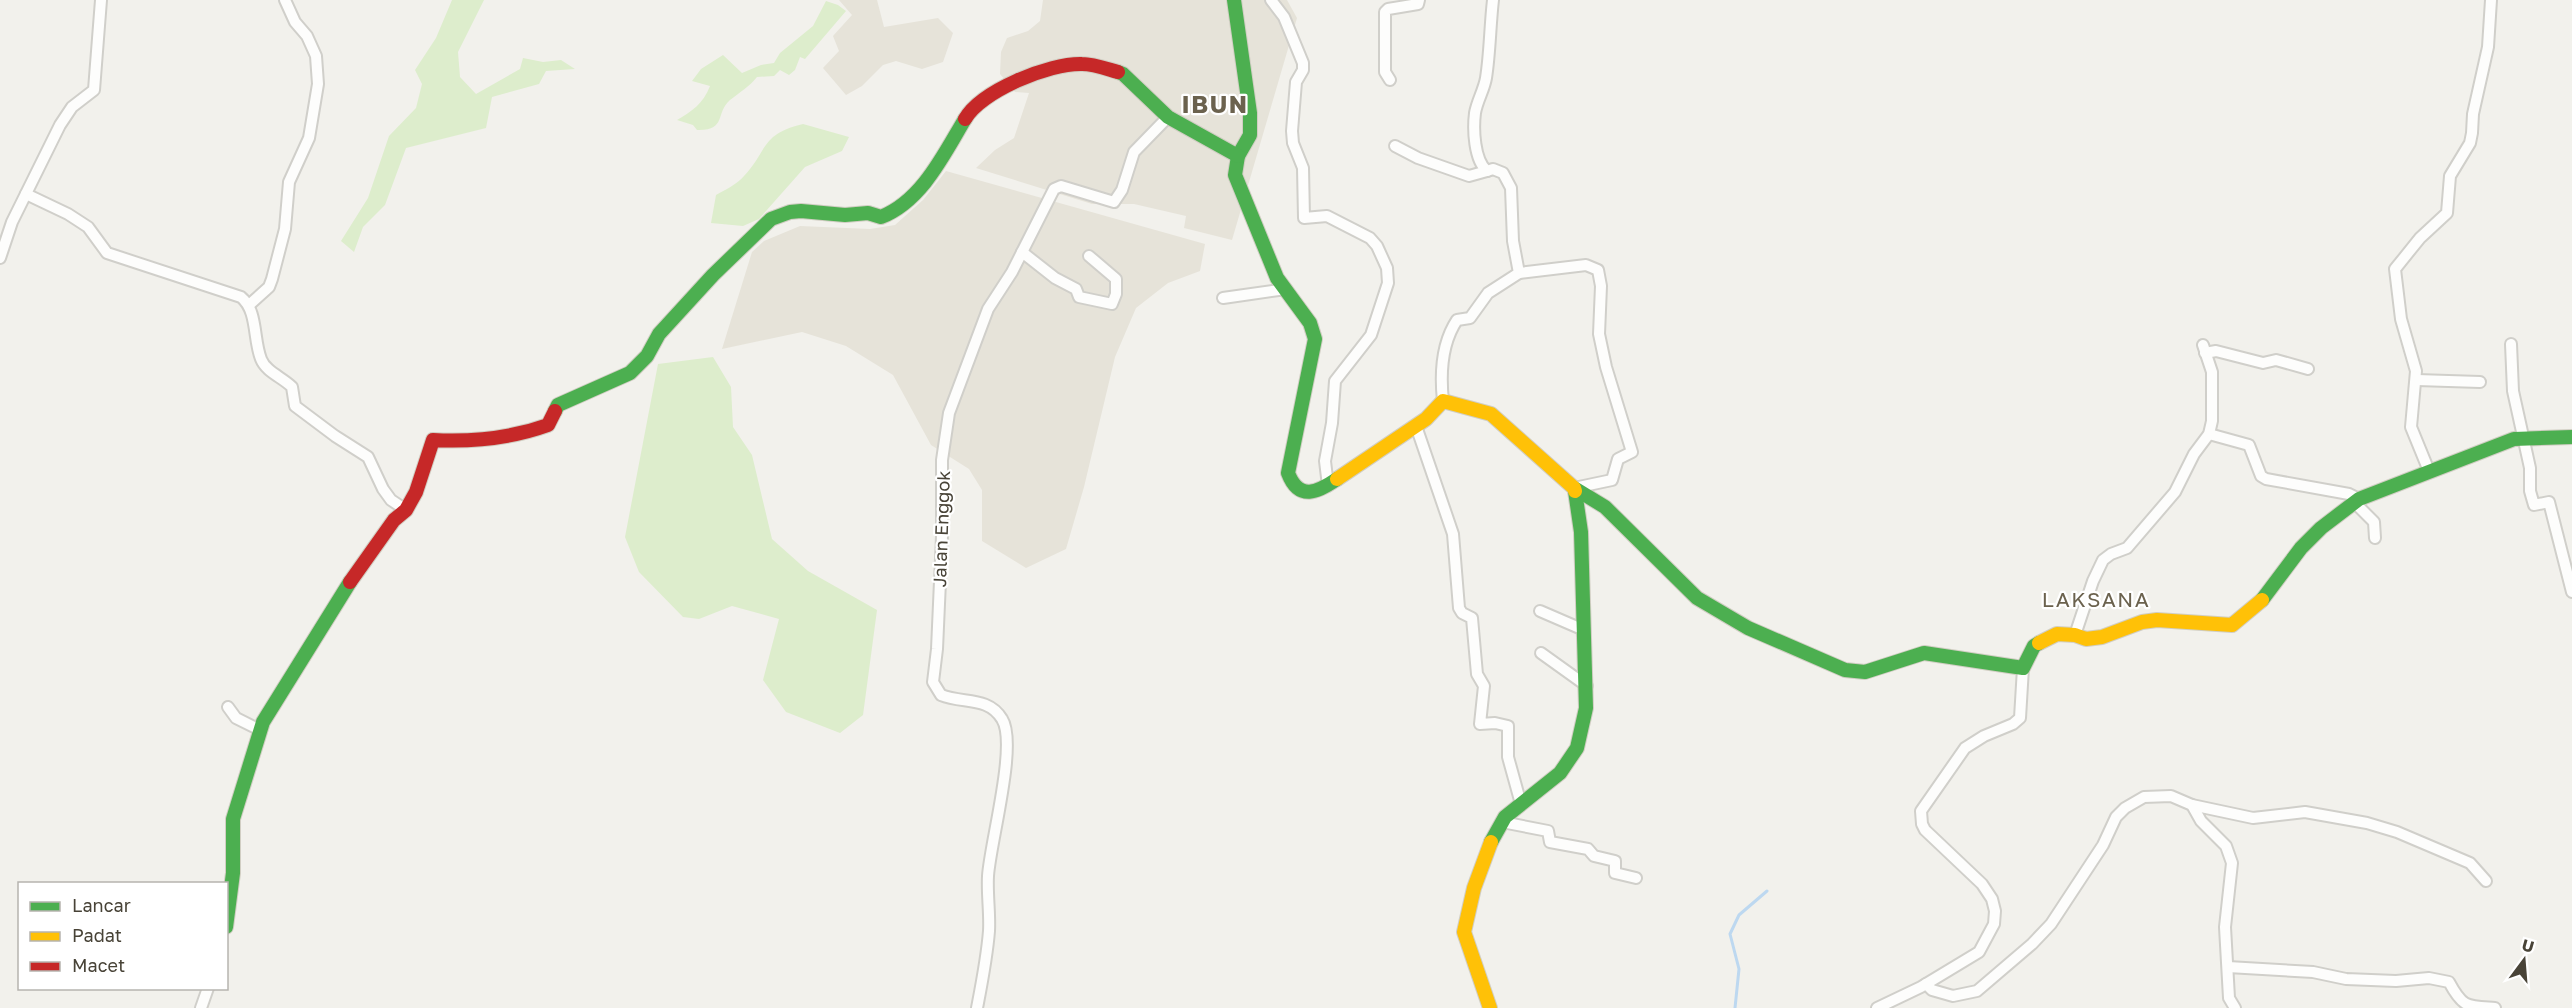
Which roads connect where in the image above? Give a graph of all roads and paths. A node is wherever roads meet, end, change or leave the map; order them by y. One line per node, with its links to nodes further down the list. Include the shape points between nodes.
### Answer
1 (101, 0): 13 (street, via 94,90 66,114)
2 (285, 0): 20 (street, via 316,56 318,84 309,138 289,182 285,229 272,279)
3 (1234, 0): 11 (street, via 1250,113 1250,135)
4 (1271, 0): 31 (street, via 1284,17 1303,63 1296,82 1292,132 1303,168 1304,218 1327,216 1370,238 1387,268 1388,283 1372,333 1335,381 1326,461)
5 (1419, 0): 8 (street, via 1418,4 1385,12 1385,72)
6 (1493, 0): 12 (street, via 1486,80 1475,112 1477,148)
7 (2491, 0): 23 (street, via 2488,47 2470,143 2450,176 2447,213 2395,269 2401,319)
8 (1390, 80)
9 (1168, 117): 11 (street); 14 (street, Jalan Enggok, via 1134,152 1114,202 1057,187); 34 (street, via 1123,74 1083,64 1046,70 993,93 970,110 919,190 886,215 801,211 771,219 669,323 630,373 558,405 548,424 534,430 464,442 433,440)
10 (1395, 146): 12 (street, via 1470,176)
11 (1238, 156): 18 (street, via 1235,175 1241,195 1263,249)
12 (1487, 171): 17 (street, via 1503,173 1510,188)
13 (26, 194): 16 (street); 20 (street, via 88,226 108,253 217,288 241,297)
14 (1022, 252): 15 (street, via 1076,289 1079,297 1112,304 1116,279); 55 (street, Jalan Enggok, via 988,309 956,390 944,434 942,459 942,536 933,682 941,695 991,706 1002,717 1008,734 988,876 986,964)
15 (1089, 256)
16 (0, 258)
17 (1519, 273): 25 (street, via 1488,293 1470,318 1456,320 1443,356); 32 (street, via 1586,265 1598,270 1599,334 1632,452 1618,459 1612,480)
18 (1286, 289): 19 (street); 31 (street, via 1311,323 1315,339 1288,473 1304,492 1318,492)
19 (1223, 298)
20 (249, 305): 34 (street, via 261,361 267,369 292,387 296,406 368,457 383,489)
21 (2511, 344): 28 (street, via 2512,391)
22 (2308, 369): 27 (street, via 2204,349 2212,372)
23 (2417, 380): 24 (street); 30 (street, via 2410,427)
24 (2480, 382)
25 (1443, 401): 26 (street); 32 (street, via 1491,414)
26 (1416, 426): 31 (street); 45 (street, via 1453,534 1459,608 1472,618 1477,674 1484,686 1480,723 1508,726 1508,757)
27 (2209, 434): 33 (street, via 2249,445 2261,476 2349,495); 39 (street, via 2175,492 2127,548 2103,561)
28 (2522, 437): 29 (street); 30 (street); 36 (street, via 2534,505 2549,502)
29 (2572, 437)
30 (2429, 471): 33 (street)
31 (1328, 486)
32 (1574, 488): 38 (street, via 1581,532); 41 (street, via 1605,507 1697,598 1748,628 1845,670 1865,672 1924,653)
33 (2357, 501): 35 (street, via 2374,522); 39 (street, via 2301,548 2270,591 2239,622 2232,625 2157,620 2102,637 2086,639)
34 (406, 510): 44 (street, via 394,520 342,594)
35 (2375, 538)
36 (2572, 592)
37 (1540, 611): 38 (street)
38 (1584, 630): 42 (street)
39 (2075, 635): 41 (street, via 2048,637 2030,651)
40 (1541, 653): 42 (street)
41 (2023, 668): 52 (street, via 2020,718 1965,748 1921,811 1925,830 1982,884 1995,911 1994,924 1978,952)
42 (1587, 686): 45 (street, via 1577,748 1560,773)
43 (228, 707): 44 (street, via 236,717)
44 (260, 730): 50 (street, via 233,819)
45 (1521, 804): 47 (street)
46 (2192, 806): 49 (street, via 2253,818 2305,812 2367,823 2470,862); 51 (street, via 2226,846 2232,863 2225,927); 52 (street, via 2163,795 2144,797 2125,808 2051,924 2032,944 1977,991 1953,996 1932,990)
47 (1502, 822): 48 (street, via 1548,831 1550,842 1590,850 1593,855 1615,861 1615,873); 56 (street, via 1474,888 1464,932)
48 (1636, 878)
49 (2487, 880)
50 (228, 912)
51 (2228, 967): 58 (street, via 2229,998); 59 (street, via 2313,972 2346,980 2429,978 2449,982 2459,1001 2467,1006)
52 (1926, 984): 57 (street)
53 (207, 990): 54 (street)
54 (201, 1008)
55 (977, 1008)
56 (1490, 1008)
57 (1877, 1008)
58 (2235, 1008)
59 (2495, 1008)

